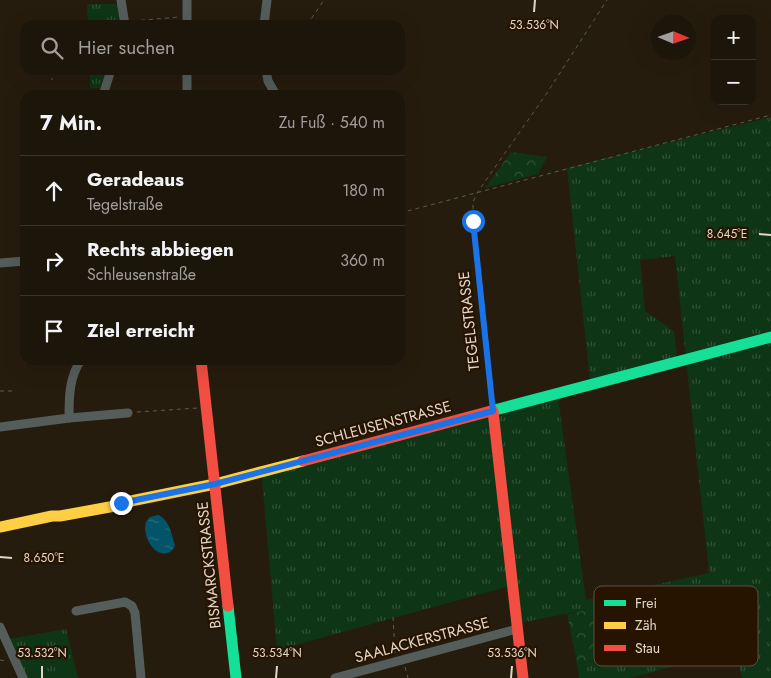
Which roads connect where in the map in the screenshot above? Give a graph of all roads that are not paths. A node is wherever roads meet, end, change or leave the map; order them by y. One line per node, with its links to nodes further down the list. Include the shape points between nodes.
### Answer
1 (121, 0): 4 (street)
2 (187, 0): 5 (street)
3 (267, 0): 6 (street)
4 (124, 20)
5 (187, 20)
6 (265, 20)
7 (109, 75): 10 (street)
8 (187, 75): 11 (street)
9 (267, 75): 12 (street)
10 (105, 90)
11 (187, 90)
12 (273, 90)
13 (20, 261): 14 (street)
14 (0, 263)
15 (771, 337): 18 (street, SCHLEUSENSTRASSE)
16 (77, 365): 20 (street, via 69,393)
17 (202, 365): 22 (street, BISMARCKSTRASSE)
18 (493, 411): 22 (street, SCHLEUSENSTRASSE); 26 (street)
19 (128, 412): 20 (street)
20 (69, 418): 21 (street)
21 (0, 426)
22 (215, 484): 23 (street, SCHLEUSENSTRASSE); 29 (street, BISMARCKSTRASSE)
23 (0, 527)
24 (76, 611): 28 (street, via 125,602 132,606)
25 (0, 627): 27 (street)
26 (517, 629): 30 (street, SAALACKERSTRASSE); 31 (street)
27 (23, 678)
28 (141, 678)
29 (236, 678)
30 (335, 678)
31 (523, 678)

